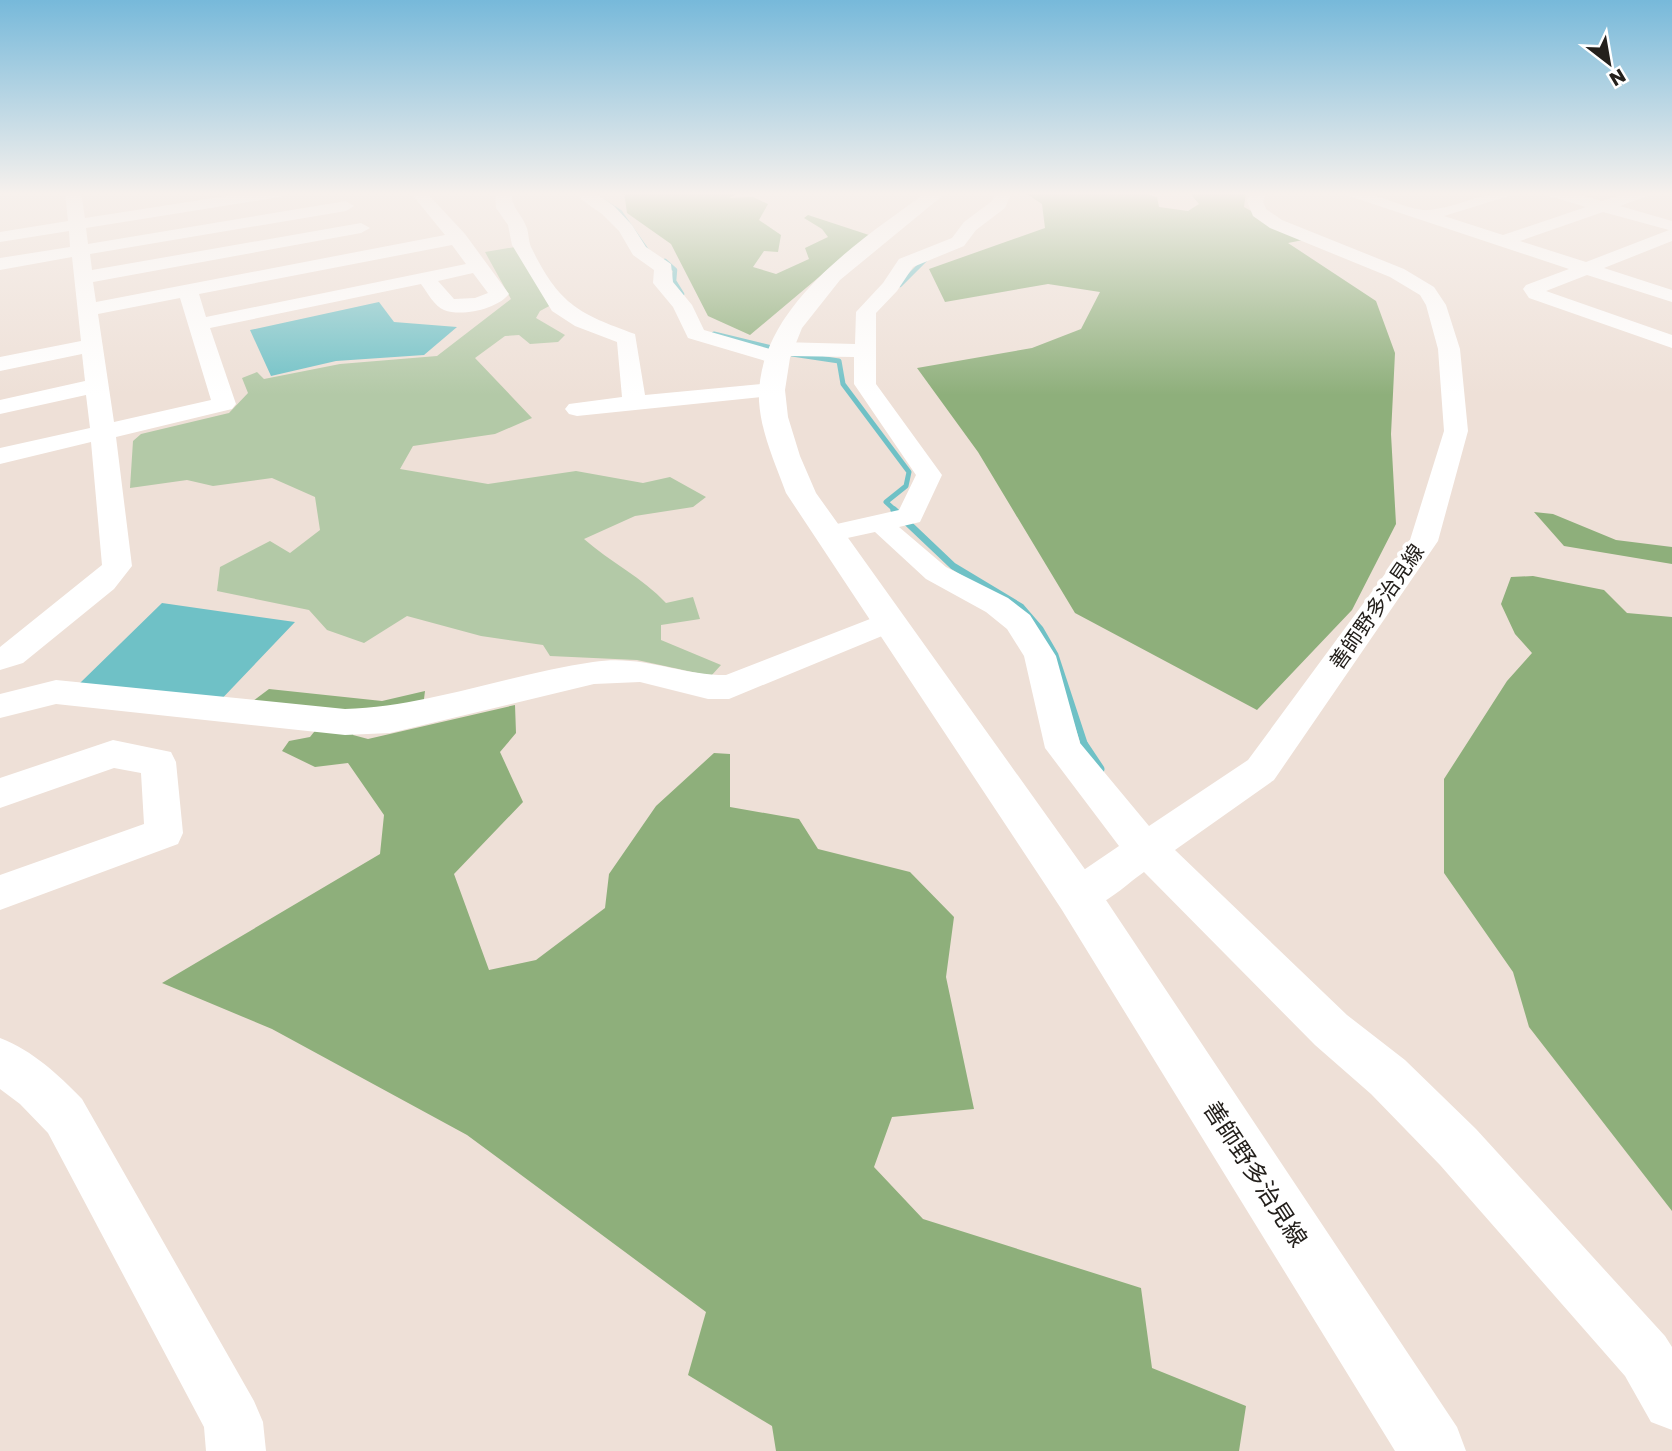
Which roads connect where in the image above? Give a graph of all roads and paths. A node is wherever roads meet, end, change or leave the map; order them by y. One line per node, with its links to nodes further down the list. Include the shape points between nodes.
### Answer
1 (80, 260): 14 (street)
2 (184, 260): 14 (street)
3 (350, 260): 16 (street)
4 (472, 260): 12 (street)
5 (530, 260): 26 (street, via 559,307 627,339)
6 (652, 260): 23 (street, via 664,268 663,283 682,305 695,334)
7 (852, 260): 23 (main road, via 796,317)
8 (912, 260): 22 (street, via 866,312)
9 (1362, 260): 37 (street, 善師野多治見線, via 1427,291 1449,349 1456,430 1424,541 1261,770)
10 (1560, 260): 13 (street)
11 (1612, 260): 13 (street)
12 (477, 267): 15 (street); 15 (street, via 499,294 493,299 448,305)
13 (1589, 269): 17 (street); 20 (street, via 1532,289)
14 (82, 278): 18 (street)
15 (426, 278): 19 (street)
16 (188, 291): 18 (street); 19 (street)
17 (1672, 296)
18 (86, 310): 21 (street)
19 (201, 324): 29 (street, via 224,404)
20 (1672, 342)
21 (90, 346): 24 (street); 25 (street)
22 (866, 346): 23 (street); 31 (street, via 865,384 929,475)
23 (782, 360): 26 (street); 32 (main road, 善師野多治見線, via 777,429 798,484)
24 (0, 364)
25 (95, 386): 27 (street); 29 (street)
26 (634, 403): 28 (street)
27 (0, 407)
28 (577, 409)
29 (104, 432): 30 (street); 34 (street, via 117,566 12,655)
30 (0, 456)
31 (893, 519): 32 (street); 37 (street, via 893,537 936,573 1020,622 1040,656 1063,748)
32 (829, 534): 33 (main road, 善師野多治見線)
33 (888, 622): 35 (street, via 729,687 708,688 640,671 594,673 390,720 345,722 56,692); 39 (main road, 善師野多治見線)
34 (0, 659)
35 (0, 706)
36 (0, 793): 38 (street, via 113,754 158,762 164,833)
37 (1161, 840): 39 (street, 善師野多治見線); 41 (street, via 1331,1030 1449,1137 1645,1356)
38 (0, 893)
39 (1078, 896): 43 (main road, 善師野多治見線)
40 (0, 1062): 42 (street, via 37,1087 65,1116 233,1422)
41 (1672, 1401)
42 (236, 1451)
43 (1433, 1451)

